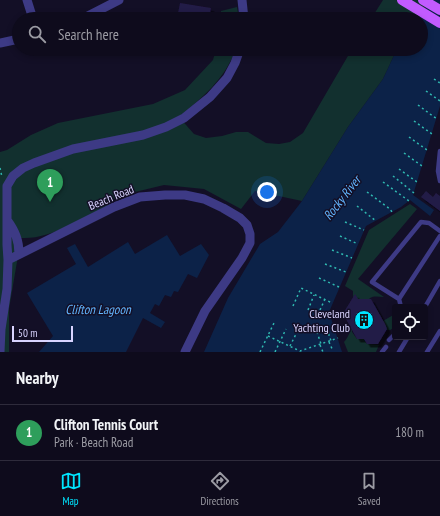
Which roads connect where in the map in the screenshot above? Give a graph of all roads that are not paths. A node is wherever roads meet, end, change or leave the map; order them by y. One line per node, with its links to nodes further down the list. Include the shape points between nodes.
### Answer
1 (27, 0): 7 (street)
2 (119, 0): 8 (street)
3 (242, 0): 9 (street)
4 (402, 0): 10 (main road)
5 (423, 0): 6 (main road)
6 (440, 10)
7 (31, 12)
8 (96, 12)
9 (243, 12)
10 (422, 12)
11 (428, 16): 12 (main road)
12 (440, 23)
13 (12, 40): 14 (street)
14 (0, 43)
15 (238, 56): 18 (street, via 226,78 210,97 184,118 143,135 72,149 24,168 13,176 7,186)
16 (440, 151): 17 (lane)
17 (440, 181)
18 (7, 220): 21 (street, via 19,244); 22 (street)
19 (440, 231): 24 (lane, via 429,223 421,222 372,282)
20 (440, 236): 24 (lane)
21 (19, 254): 22 (street, Beach Road); 33 (street, Beach Road, via 114,207 140,197 185,195 204,199 240,218 247,225 250,243 205,311)
22 (8, 260): 32 (street)
23 (440, 281): 26 (lane)
24 (399, 299): 25 (lane)
25 (400, 304)
26 (427, 304)
27 (440, 332): 36 (lane)
28 (392, 337): 29 (lane)
29 (389, 340)
30 (406, 340): 35 (lane)
31 (386, 347): 34 (lane)
32 (0, 352)
33 (185, 352)
34 (382, 352)
35 (399, 352)
36 (427, 352)

